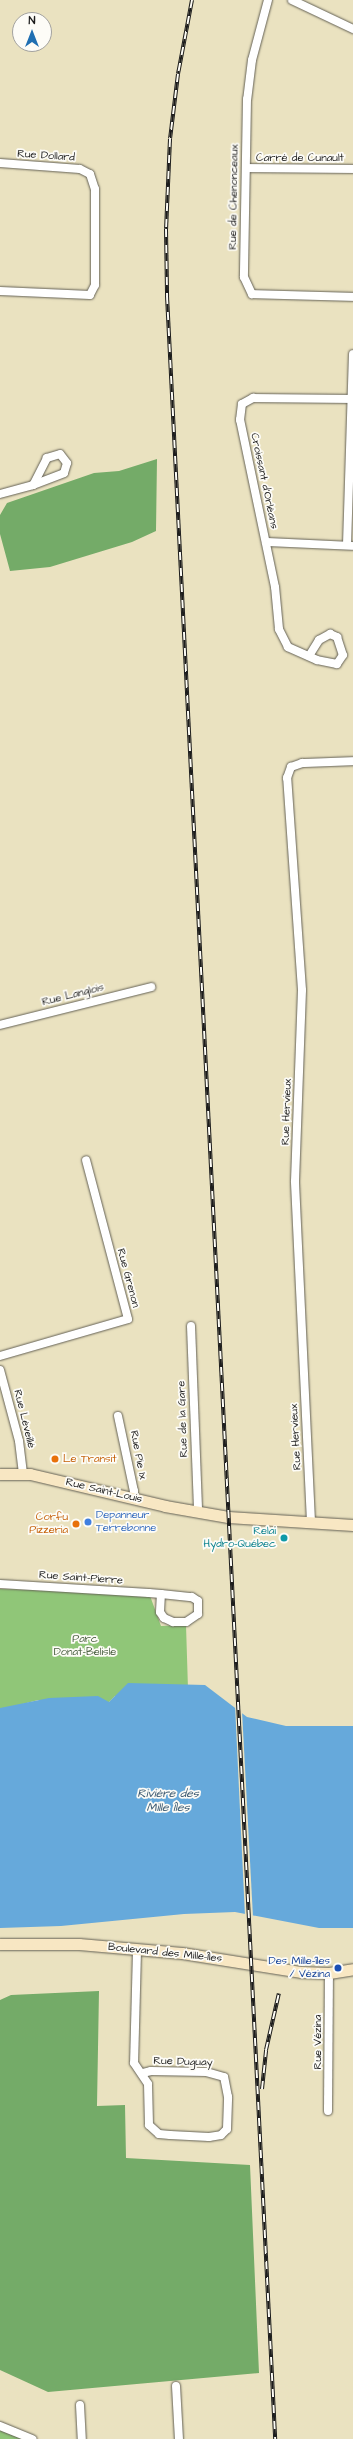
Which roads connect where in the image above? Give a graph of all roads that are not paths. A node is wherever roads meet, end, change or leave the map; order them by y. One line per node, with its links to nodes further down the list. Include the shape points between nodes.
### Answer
1 (268, 0): 5 (street, Rue de Chenonceaux, via 252,60 247,99)
2 (292, 0): 3 (street)
3 (353, 29)
4 (0, 163): 7 (street, Rue Dollard, via 80,169 90,174 95,189 95,284 90,295)
5 (246, 168): 6 (street, Carré de Cunault); 8 (street, Rue de Chenonceaux, via 244,277 252,294)
6 (353, 169)
7 (0, 291)
8 (353, 297)
9 (353, 354): 10 (street)
10 (351, 399): 13 (street, Croissant d'Orléans, via 253,398 242,404 240,420); 14 (street)
11 (33, 485): 12 (street)
12 (0, 494)
13 (266, 542): 14 (street); 15 (street, Croissant d'Orléans, via 275,587 279,629 288,647)
14 (350, 546)
15 (309, 656)
16 (353, 761): 28 (street, Rue Hervieux, via 302,763 291,767 287,778 302,990 295,1181)
17 (151, 987): 18 (street, Rue Langlois)
18 (0, 1025)
19 (86, 1160): 21 (street, Rue Grenon, via 128,1319)
20 (191, 1326): 27 (street, Rue de la Gare)
21 (0, 1356)
22 (0, 1370): 25 (street, Rue Léveillé, via 19,1441)
23 (118, 1416): 26 (street, Rue Pie Ix, via 134,1491)
24 (0, 1474): 25 (street, Rue Saint-Louis)
25 (23, 1474): 26 (street, Rue Saint-Louis)
26 (132, 1498): 27 (street, Rue Saint-Louis)
27 (202, 1512): 28 (street, Rue Saint-Louis)
28 (311, 1522): 29 (street, Rue Saint-Louis)
29 (353, 1525)
30 (0, 1584): 31 (street, Rue Saint-Pierre)
31 (160, 1594): 31 (street, Rue Saint-Pierre, via 192,1597 198,1601 198,1614 186,1622 173,1622 164,1618 160,1612)
32 (0, 1944): 33 (street, Boulevard des Mille-Îles, via 79,1944)
33 (137, 1951): 35 (street, Boulevard des Mille-Îles, via 214,1956 268,1968); 36 (street, Rue Duguay, via 134,2063)
34 (353, 1969): 35 (street, Boulevard des Mille-Îles)
35 (329, 1973): 37 (street, Rue Vézina)
36 (142, 2073): 36 (street, Rue Duguay, via 148,2084 149,2125 153,2130 170,2136 209,2137 221,2135 227,2129 228,2097 224,2076 207,2072)
37 (328, 2111)
38 (176, 2386): 43 (street)
39 (80, 2406): 42 (street)
40 (0, 2426): 41 (street)
41 (32, 2439)
42 (82, 2439)
43 (179, 2439)

